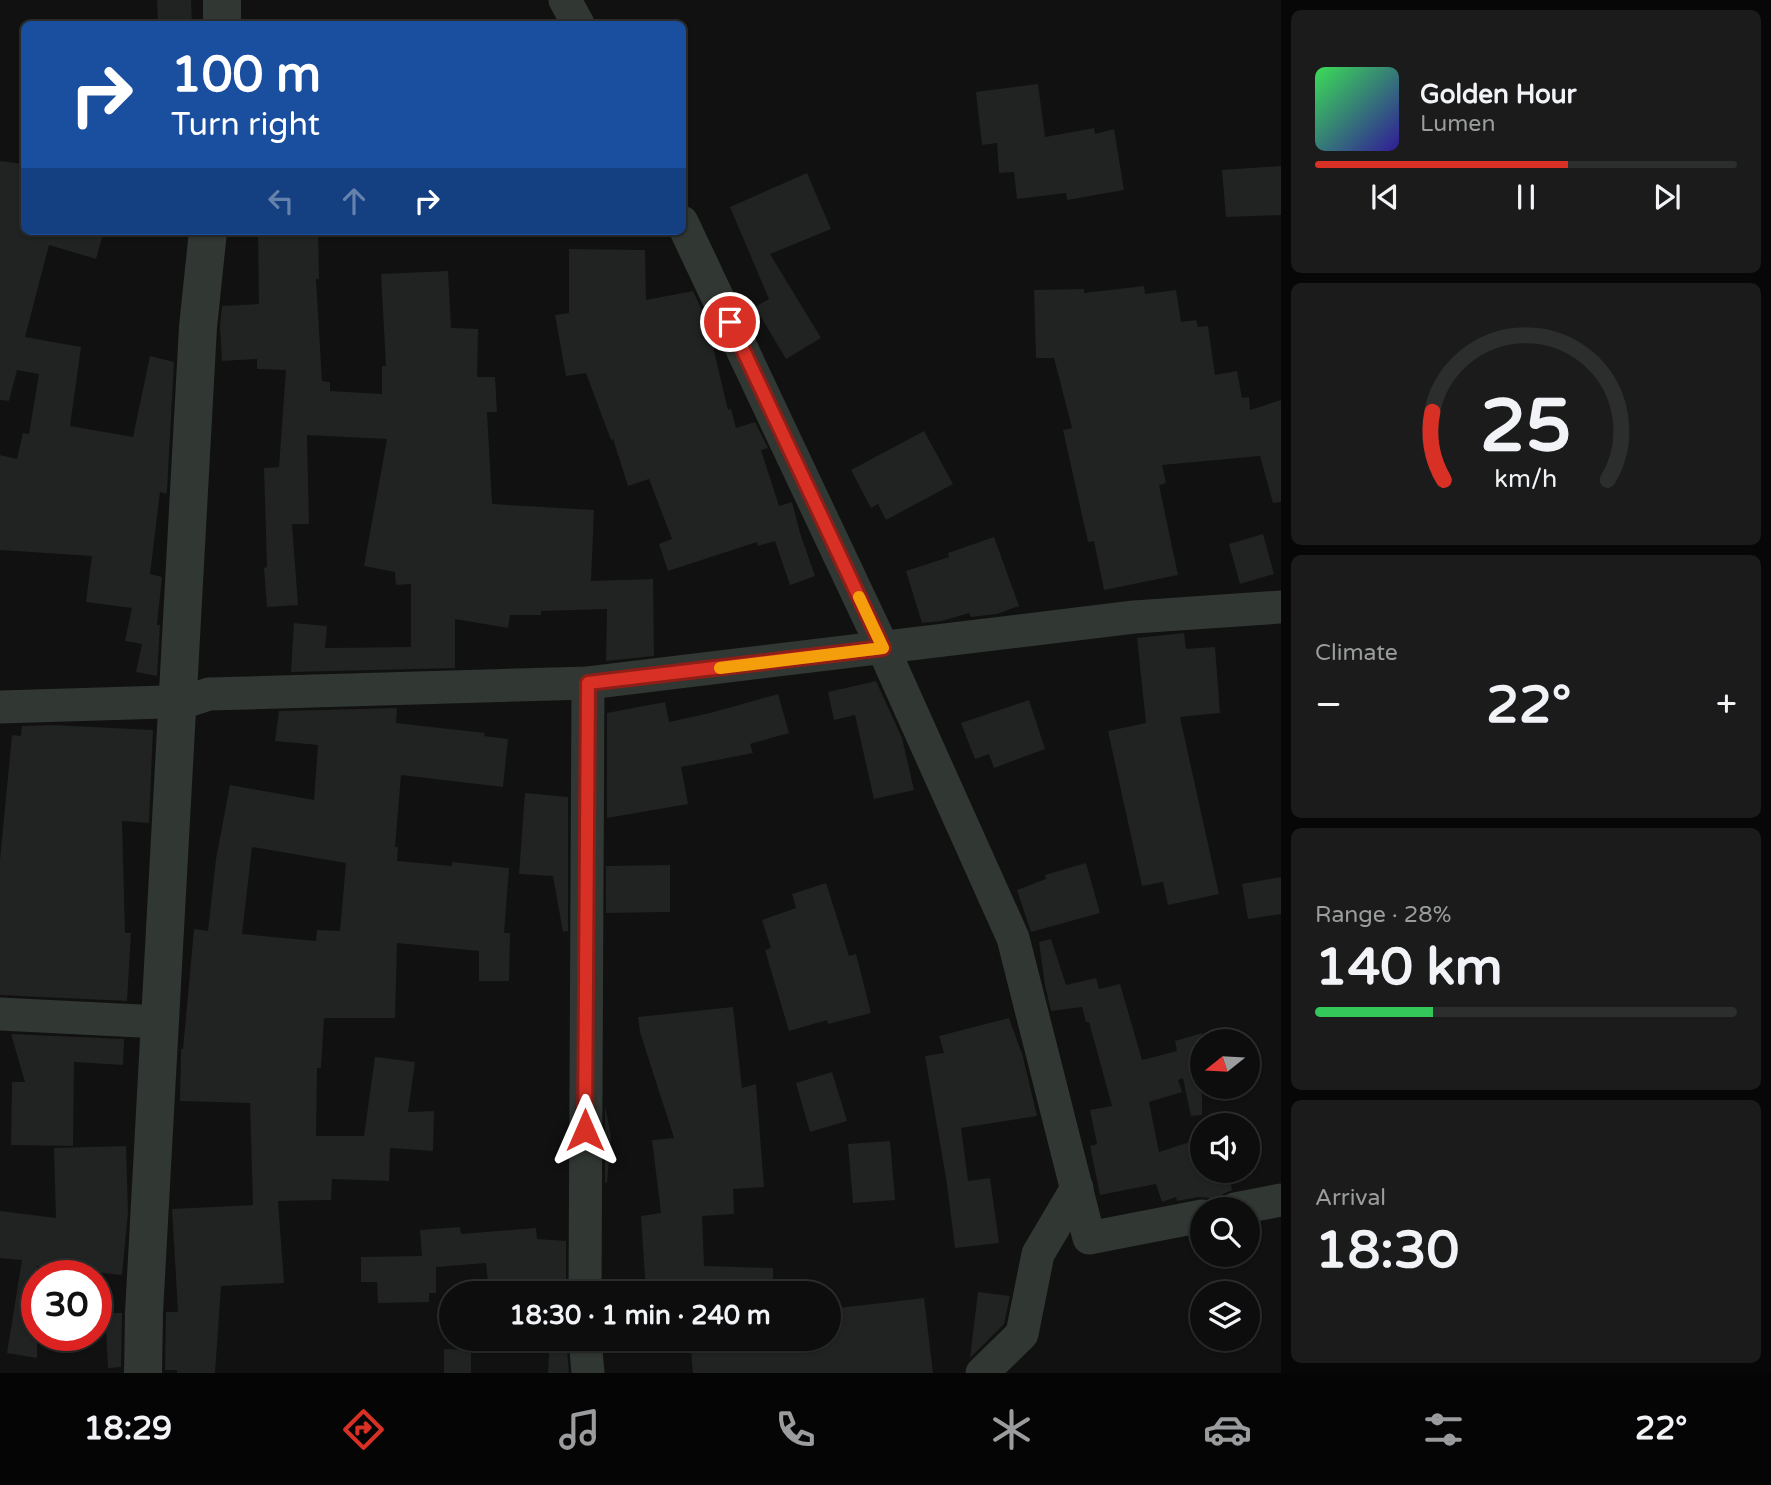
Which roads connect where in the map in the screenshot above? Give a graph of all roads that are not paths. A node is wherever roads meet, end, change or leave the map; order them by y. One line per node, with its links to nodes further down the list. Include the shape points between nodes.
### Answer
1 (222, 0): 3 (street)
2 (565, 0): 4 (street)
3 (222, 21)
4 (576, 21)
5 (686, 230): 8 (street)
6 (208, 235): 10 (street, via 198,327)
7 (1281, 607): 8 (street, via 1134,617)
8 (883, 648): 9 (street); 14 (street, via 1013,938)
9 (588, 683): 10 (street, via 209,694); 18 (street)
10 (178, 704): 11 (street); 13 (street)
11 (0, 707)
12 (0, 1014): 13 (street)
13 (160, 1022): 20 (street)
14 (1077, 1188): 17 (street, via 1089,1238); 22 (street, via 1038,1254 1022,1334)
15 (1281, 1200): 16 (street)
16 (1260, 1204)
17 (1190, 1218)
18 (585, 1281)
19 (586, 1351): 21 (street)
20 (143, 1373)
21 (588, 1373)
22 (982, 1373)

